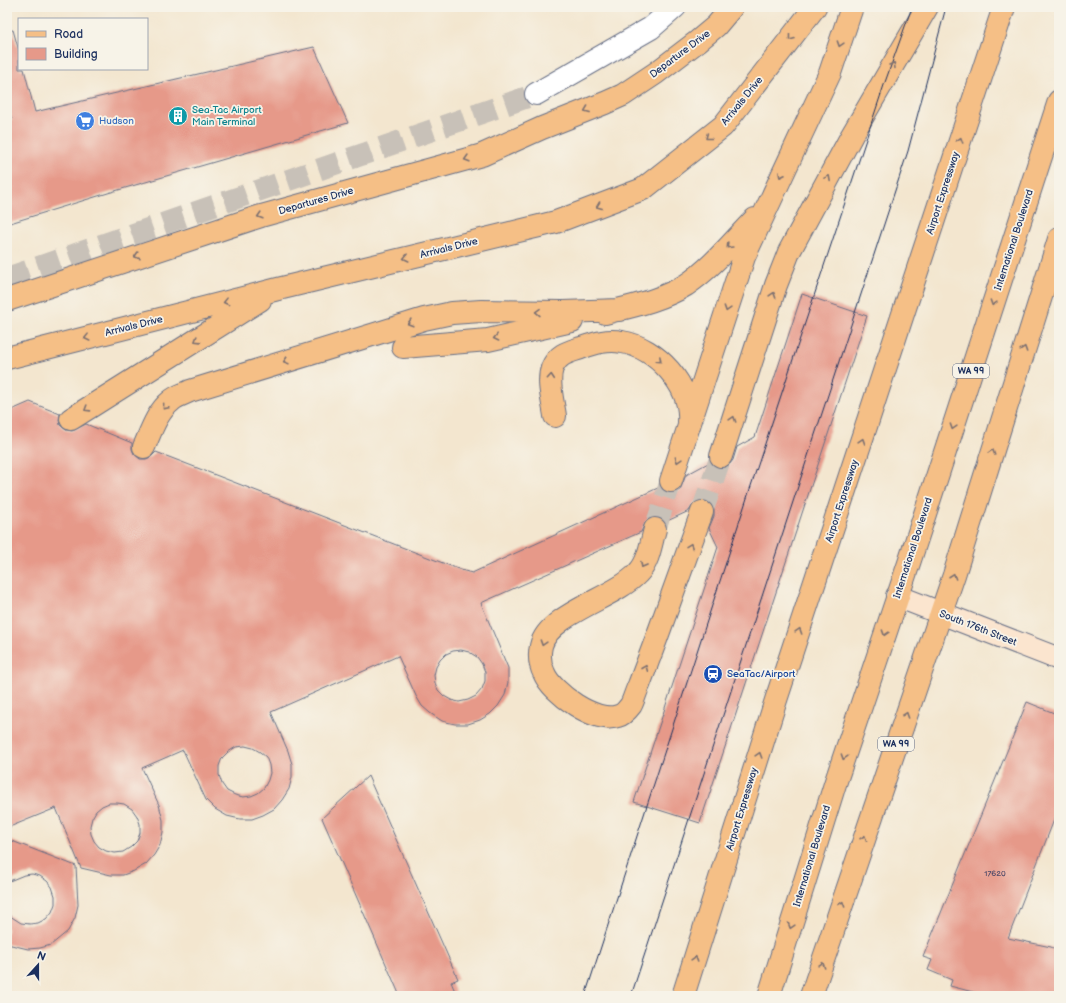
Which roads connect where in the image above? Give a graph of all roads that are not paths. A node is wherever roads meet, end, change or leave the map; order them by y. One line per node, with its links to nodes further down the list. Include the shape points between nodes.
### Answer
1 (675, 7): 7 (street, via 651,28)
2 (732, 7): 8 (main road, Departure Drive, via 716,26 698,41)
3 (815, 7): 12 (main road, Arrivals Drive, one-way to 12, via 723,126 643,189 556,222)
4 (852, 7): 10 (main road, one-way to 10, via 830,72)
5 (927, 7): 21 (main road, one-way to 5, via 789,252 852,135)
6 (1004, 7): 28 (main road, Airport Expressway, one-way to 6, via 776,700)
7 (536, 94)
8 (622, 95): 13 (main road, Departures Drive, one-way to 13, via 482,155 261,216)
9 (1059, 101): 25 (main road, International Boulevard / WA 99, one-way to 25)
10 (766, 208): 14 (main road, one-way to 14, via 703,272 685,285 663,296); 19 (main road, one-way to 19, via 744,257)
11 (1059, 240): 26 (main road, WA 99, one-way to 11)
12 (278, 289): 16 (main road, Arrivals Drive, one-way to 16); 18 (main road, one-way to 18)
13 (7, 300)
14 (619, 310): 15 (main road, one-way to 15, via 488,340); 20 (main road, one-way to 20, via 481,311 452,313 424,319 190,391 171,400 162,410)
15 (403, 347)
16 (7, 358)
17 (555, 416): 19 (main road, one-way to 19, via 550,377 558,358 566,352 598,342 622,342 646,350 674,377 688,404)
18 (71, 419)
19 (688, 427): 22 (main road, one-way to 22)
20 (144, 447)
21 (721, 456)
22 (671, 481)
23 (702, 512): 24 (main road, one-way to 23, via 649,552 639,573 623,586 557,623 545,636 541,649 543,672 549,683 577,706 603,717 619,716 631,704)
24 (655, 529)
25 (897, 596): 26 (street, South 176th Street); 29 (main road, International Boulevard / WA 99, one-way to 29, via 837,776)
26 (940, 613): 27 (street, South 176th Street); 30 (main road, WA 99, one-way to 26)
27 (1059, 659)
28 (683, 996)
29 (769, 996)
30 (812, 996)

